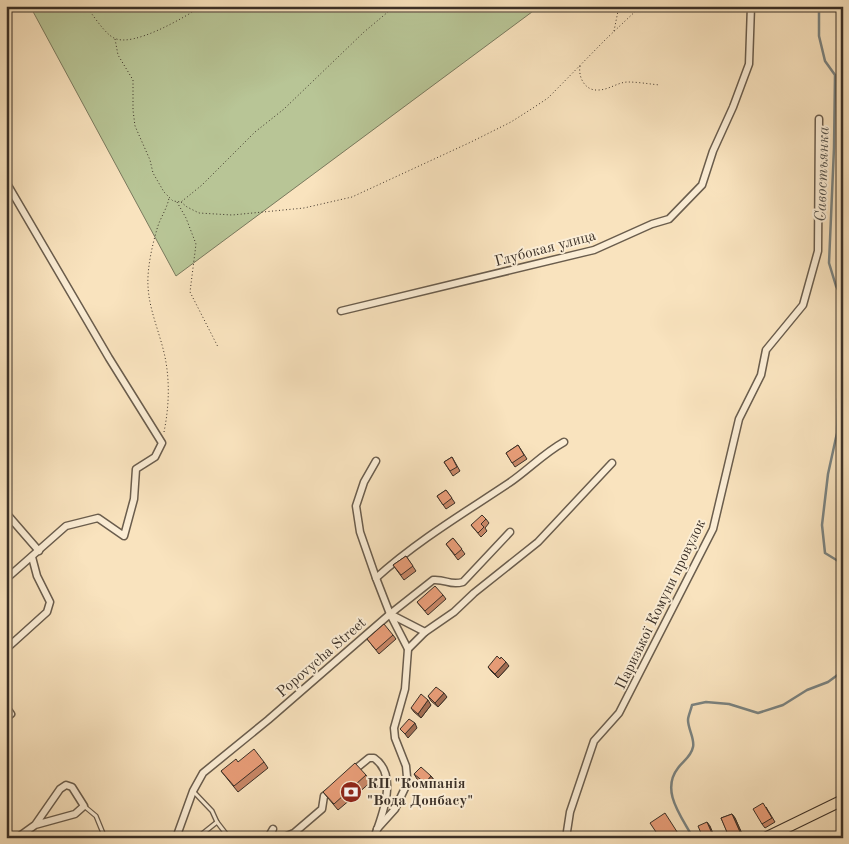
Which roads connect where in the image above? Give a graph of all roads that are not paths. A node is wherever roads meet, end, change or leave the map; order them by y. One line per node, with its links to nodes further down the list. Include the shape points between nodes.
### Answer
1 (751, 6): 4 (street, Глубокая улица, via 749,64 733,107 702,185 670,219 594,250)
2 (819, 119): 36 (street, Паризької Комуни провулок, via 818,251 803,305 766,350 761,375 738,419 713,529 619,713 594,741 570,812)
3 (6, 182): 10 (street, via 108,358 162,443 155,457 136,469 134,499 124,536 98,518 66,526)
4 (341, 311)
5 (564, 442): 12 (street, via 526,472 410,550)
6 (376, 461): 12 (street, via 356,506 360,532)
7 (612, 463): 15 (street, via 538,542)
8 (6, 513): 10 (street)
9 (510, 532): 14 (street, Popovycha Street, via 463,582 454,584 442,579 433,580)
10 (39, 551): 11 (street)
11 (32, 558): 13 (street); 16 (street, via 50,602 47,612)
12 (376, 578): 14 (street)
13 (6, 580)
14 (390, 614): 15 (street); 17 (street); 22 (street, Popovycha Street, via 203,773)
15 (425, 632): 17 (street)
16 (6, 649)
17 (408, 649): 28 (street, via 405,689 394,728 406,766 406,782 396,809)
18 (6, 707): 19 (street, via 10,714)
19 (6, 718)
20 (350, 774): 28 (street, via 369,758 383,766 386,799)
21 (337, 785): 34 (street, via 324,796 322,809 294,833)
22 (193, 791): 25 (lane, via 212,811); 31 (street, Popovycha Street)
23 (843, 800): 37 (main road)
24 (84, 806): 26 (street, via 76,814); 26 (street, via 72,787 66,785); 30 (lane, via 96,816)
25 (217, 822): 32 (lane); 33 (lane)
26 (35, 825): 29 (street)
27 (273, 829): 34 (street, via 269,836)
28 (377, 829): 35 (street)
29 (17, 838)
30 (105, 838)
31 (176, 838)
32 (197, 838)
33 (227, 838)
34 (280, 838)
35 (374, 838)
36 (566, 838)
37 (765, 838)

